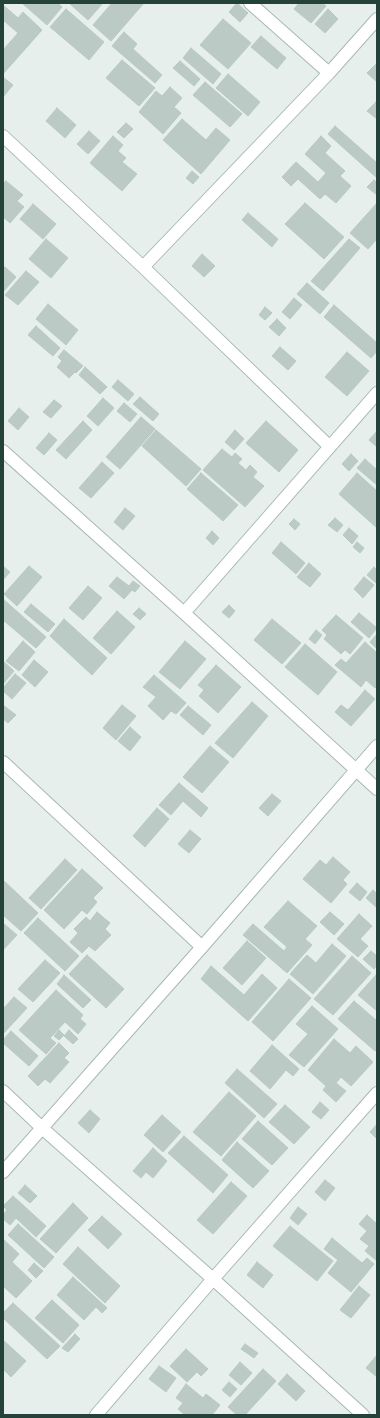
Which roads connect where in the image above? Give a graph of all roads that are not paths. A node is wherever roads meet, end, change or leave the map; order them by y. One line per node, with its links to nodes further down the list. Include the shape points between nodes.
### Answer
1 (250, 3): 3 (street)
2 (377, 19): 3 (street)
3 (329, 73): 5 (street)
4 (3, 136): 5 (street)
5 (143, 267): 7 (street)
6 (377, 393): 7 (street)
7 (329, 446): 9 (street)
8 (3, 451): 9 (street)
9 (184, 613): 12 (street)
10 (377, 746): 12 (street)
11 (3, 762): 14 (street)
12 (356, 770): 13 (street); 14 (street)
13 (377, 789)
14 (202, 947): 17 (street)
15 (3, 1091): 17 (street)
16 (377, 1092): 19 (street)
17 (42, 1128): 18 (street); 19 (street)
18 (3, 1172)
19 (213, 1278): 20 (street); 21 (street)
20 (96, 1415)
21 (363, 1415)

